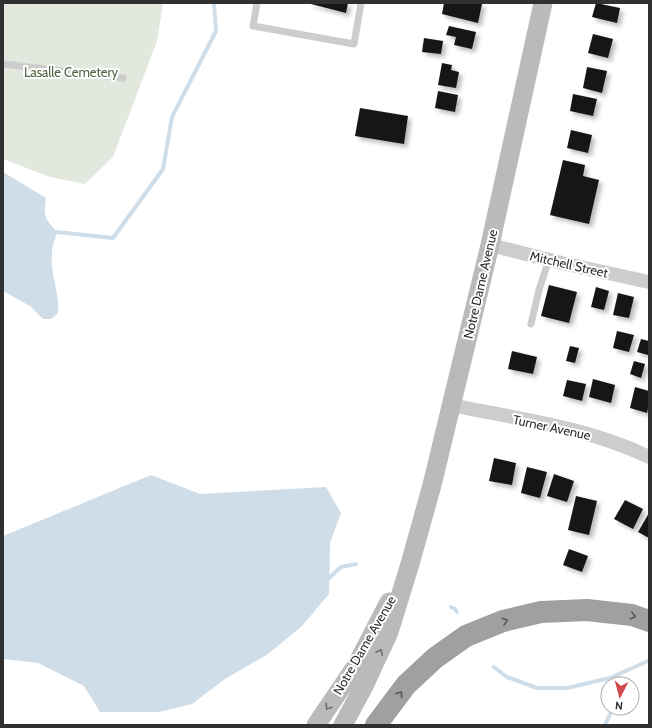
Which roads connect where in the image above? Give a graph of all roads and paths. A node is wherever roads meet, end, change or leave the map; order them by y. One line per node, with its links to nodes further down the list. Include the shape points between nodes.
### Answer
1 (257, 3): 2 (lane, via 253,26 354,44)
2 (361, 3)
3 (543, 3): 6 (main road, Notre Dame Avenue)
4 (3, 64): 5 (lane)
5 (123, 78)
6 (490, 245): 7 (street, Mitchell Street); 10 (main road, Notre Dame Avenue)
7 (549, 259): 8 (street, Mitchell Street); 9 (lane)
8 (649, 282)
9 (531, 324)
10 (451, 405): 11 (street, Turner Avenue, via 580,432 622,445); 12 (main road, Notre Dame Avenue)
11 (649, 457)
12 (410, 564): 14 (main road, Notre Dame Avenue, one-way to 14, via 356,666); 15 (main road, Notre Dame Avenue, one-way to 12, via 389,632)
13 (649, 621): 16 (highway, one-way to 13, via 406,685 435,658 466,636 503,621 541,612 588,610 632,615)
14 (316, 725)
15 (344, 725)
16 (376, 725)

